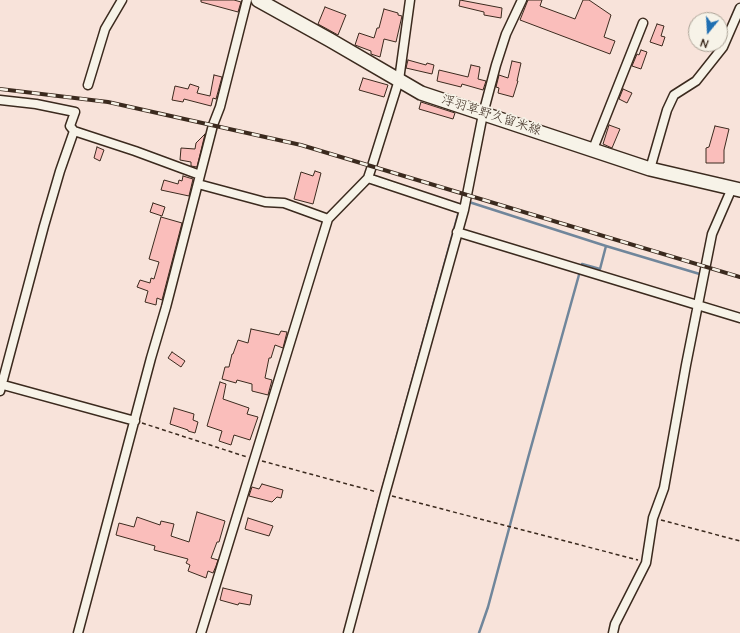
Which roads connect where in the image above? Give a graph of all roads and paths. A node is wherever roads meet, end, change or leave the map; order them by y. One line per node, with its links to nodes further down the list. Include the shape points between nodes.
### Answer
1 (122, 0): 9 (street, via 105,29)
2 (247, 0): 15 (street)
3 (258, 0): 8 (main road, 浮羽草野久留米線)
4 (410, 0): 8 (street)
5 (522, 0): 11 (street, via 506,34)
6 (740, 8): 14 (street, via 723,47 696,81 674,95)
7 (643, 23): 13 (street)
8 (399, 80): 11 (main road, 浮羽草野久留米線, via 422,93); 16 (street)
9 (88, 85)
10 (0, 100): 12 (street, via 74,112 70,126)
11 (483, 114): 13 (main road, 浮羽草野久留米線); 19 (street)
12 (74, 131): 15 (street); 24 (street, via 44,226)
13 (593, 149): 14 (main road, 浮羽草野久留米線)
14 (650, 169): 18 (main road, 浮羽草野久留米線)
15 (200, 175): 17 (street)
16 (368, 178): 19 (street); 20 (street)
17 (198, 184): 20 (street, via 265,202 284,203); 25 (street)
18 (736, 189): 22 (street, via 712,234)
19 (464, 210): 21 (street)
20 (328, 219): 29 (street)
21 (457, 232): 22 (street); 30 (street)
22 (698, 305): 23 (street); 26 (street, via 664,488)
23 (740, 318)
24 (1, 386): 25 (street)
25 (135, 420): 28 (street)
26 (653, 518): 27 (path); 31 (street, via 646,563 615,624)
27 (740, 541)
28 (78, 633)
29 (201, 633)
30 (348, 633)
31 (613, 633)

